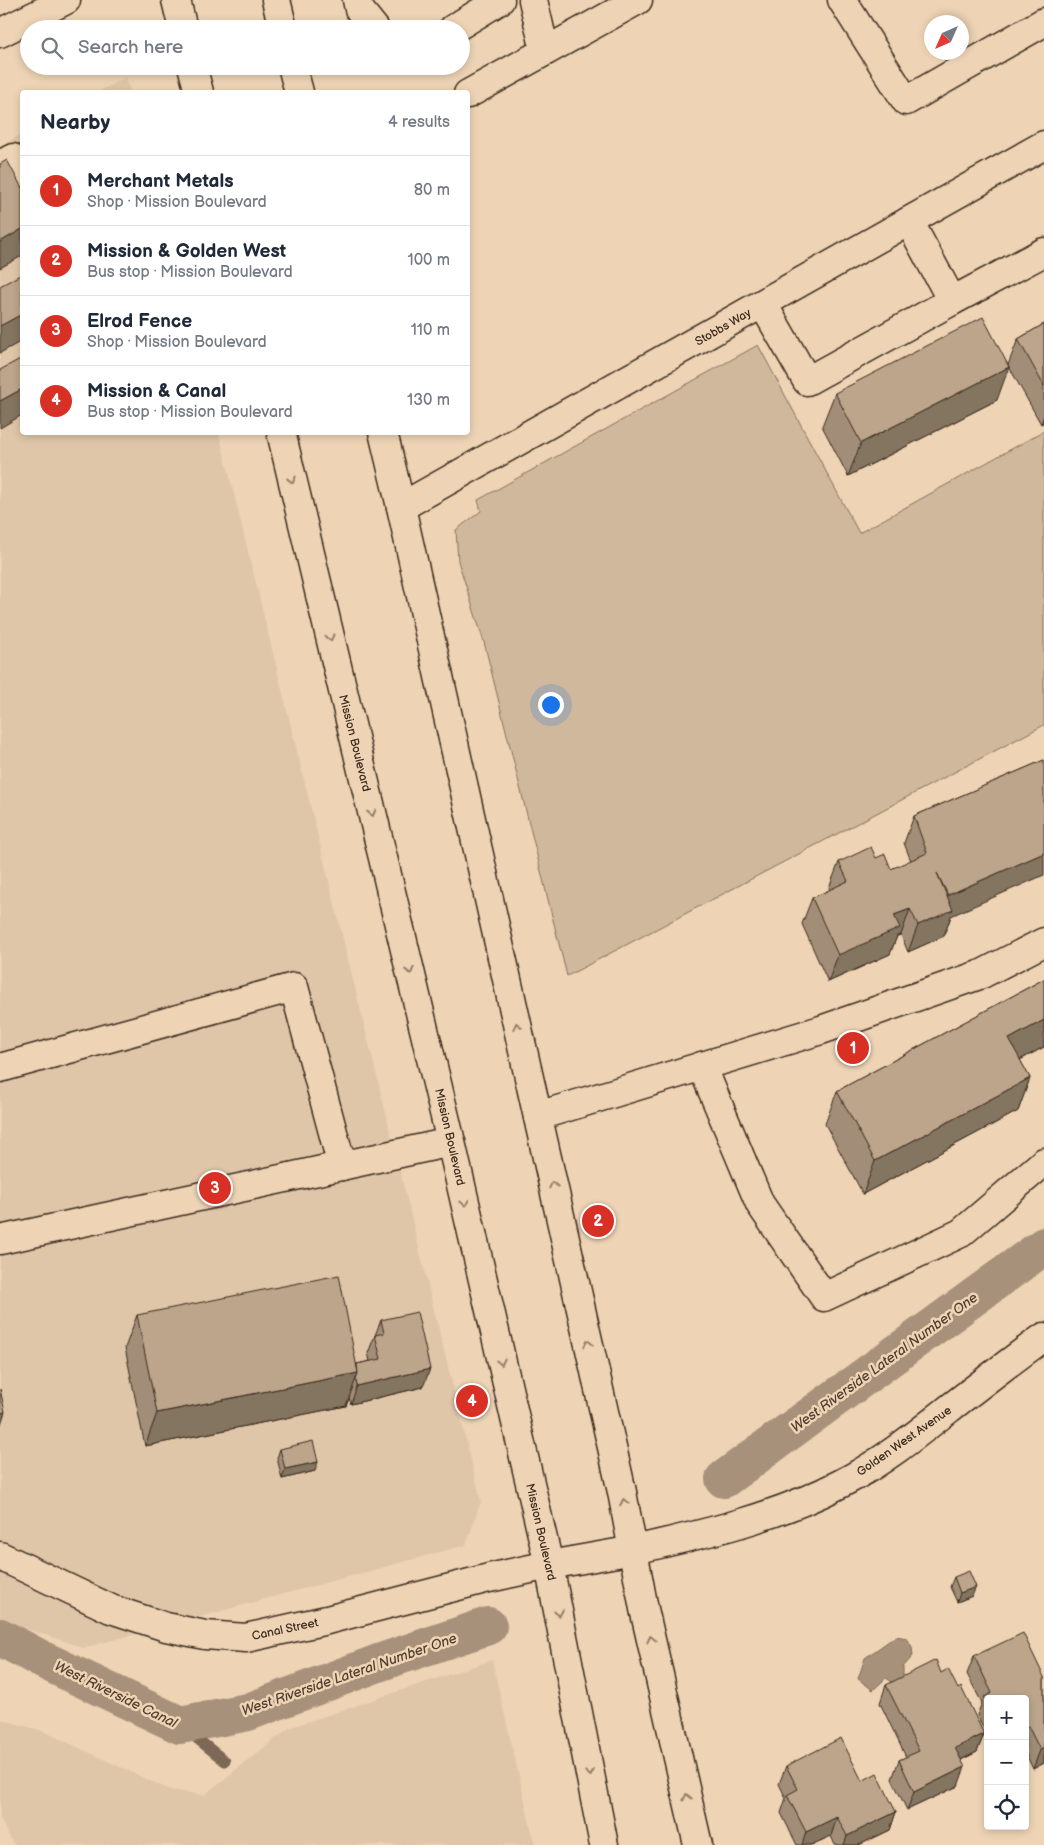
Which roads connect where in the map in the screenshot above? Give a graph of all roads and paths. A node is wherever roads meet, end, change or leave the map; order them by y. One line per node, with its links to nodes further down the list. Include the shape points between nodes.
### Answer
1 (66, 0): 9 (main road)
2 (176, 0): 10 (main road)
3 (276, 0): 11 (main road)
4 (357, 0): 12 (main road, via 359,9)
5 (500, 0): 13 (main road)
6 (533, 0): 17 (main road)
7 (638, 0): 17 (main road)
8 (851, 3): 14 (main road, via 906,101)
9 (26, 20)
10 (181, 20)
11 (281, 20)
12 (368, 20)
13 (468, 20)
14 (1044, 22)
15 (20, 23): 16 (main road)
16 (0, 33)
17 (545, 51): 22 (main road)
18 (194, 75): 20 (main road)
19 (294, 75): 21 (main road)
20 (198, 90)
21 (298, 90)
22 (470, 93)
23 (1044, 145): 26 (main road, Stobbs Way)
24 (0, 165): 25 (main road, via 13,158)
25 (20, 169)
26 (909, 221): 28 (main road); 29 (main road, Stobbs Way)
27 (1044, 252): 28 (main road)
28 (952, 301): 29 (main road, via 807,381)
29 (763, 304): 32 (main road, Stobbs Way)
30 (281, 435): 37 (main road, Mission Boulevard, one-way to 37)
31 (383, 435): 32 (main road)
32 (401, 508): 36 (main road, one-way to 32)
33 (1044, 942): 34 (main road, via 982,974 821,1030)
34 (702, 1066): 36 (main road); 38 (main road, via 760,1204 824,1297 962,1233)
35 (0, 1068): 39 (main road, via 294,987)
36 (538, 1116): 42 (main road, one-way to 36)
37 (451, 1142): 39 (main road); 44 (main road, Mission Boulevard, one-way to 44)
38 (1044, 1162)
39 (342, 1166): 40 (main road)
40 (0, 1240)
41 (1044, 1337): 42 (main road, Golden West Avenue, via 902,1445 842,1483 767,1514 693,1537)
42 (634, 1550): 44 (main road, Golden West Avenue); 46 (main road, one-way to 42, via 644,1609)
43 (0, 1556): 44 (main road, Canal Street, via 111,1609 166,1627 205,1635 246,1638)
44 (549, 1565): 45 (main road, Mission Boulevard, one-way to 45)
45 (604, 1845)
46 (698, 1845)

